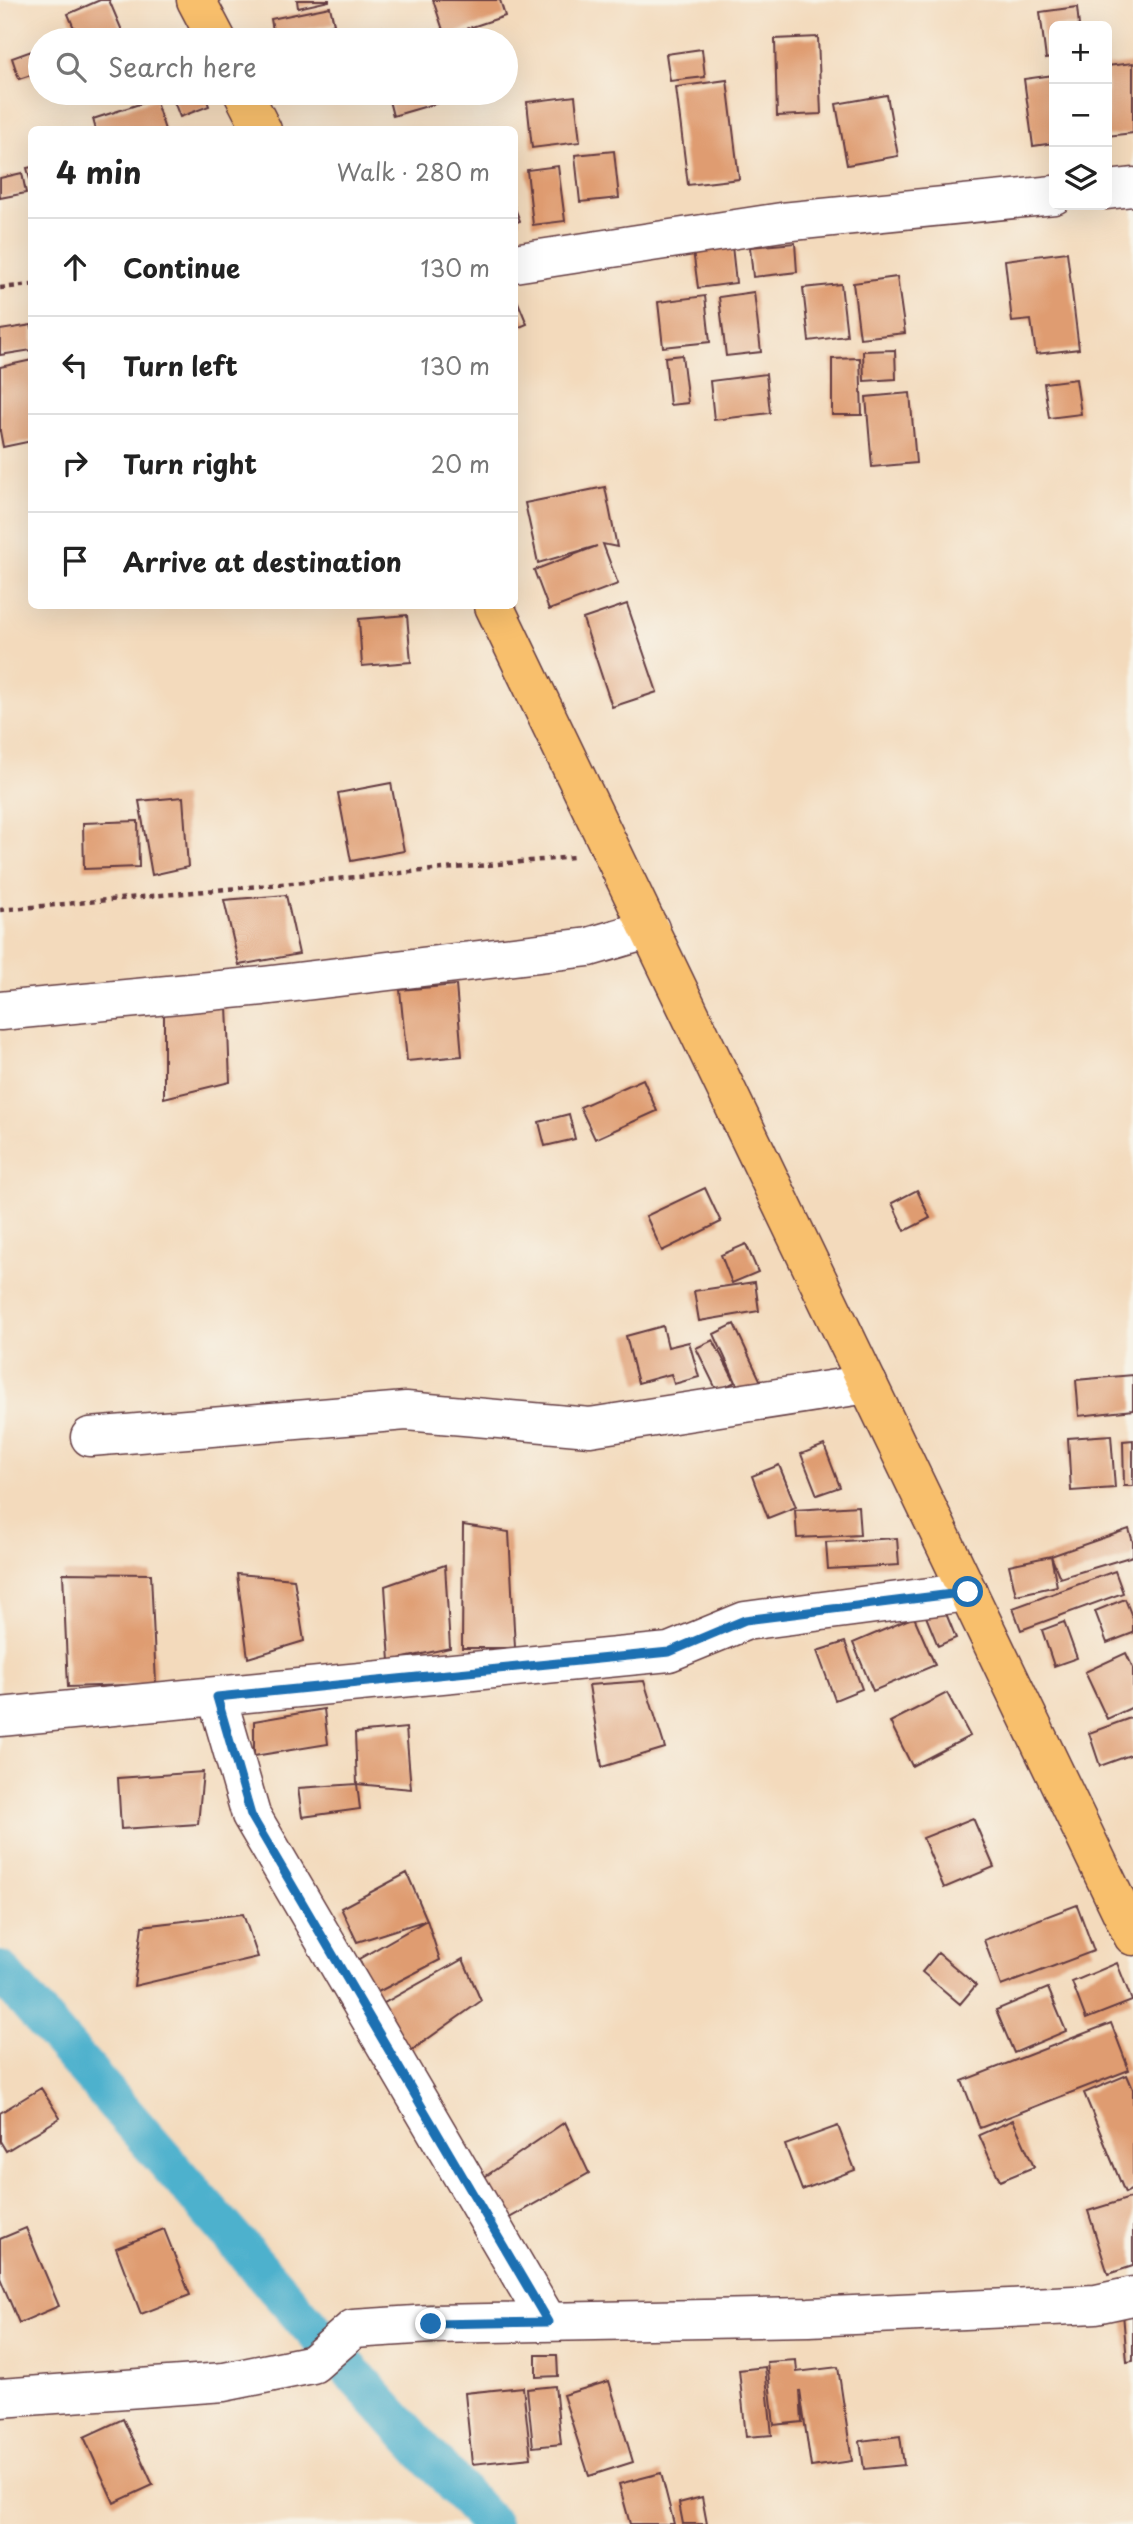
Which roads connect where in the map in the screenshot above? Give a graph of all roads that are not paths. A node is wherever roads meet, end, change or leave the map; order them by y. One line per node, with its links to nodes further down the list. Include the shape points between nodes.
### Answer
1 (196, 0): 2 (main road)
2 (211, 28)
3 (249, 105): 4 (main road)
4 (259, 126)
5 (1133, 187): 6 (street)
6 (1112, 189)
7 (1049, 195): 8 (street, via 782,222)
8 (518, 262)
9 (495, 609): 10 (main road)
10 (650, 929): 11 (street, via 589,947 263,986); 12 (main road)
11 (0, 1011)
12 (868, 1384): 13 (street, via 590,1427 406,1411); 14 (main road)
13 (90, 1437)
14 (968, 1592): 15 (street, via 745,1620 669,1652); 17 (main road)
15 (217, 1697): 16 (street); 19 (street, via 251,1815)
16 (0, 1717)
17 (1133, 1936)
18 (1133, 2296): 19 (street, via 1096,2304)
19 (548, 2322): 20 (street, via 353,2329 313,2364 224,2382)
20 (0, 2398)

